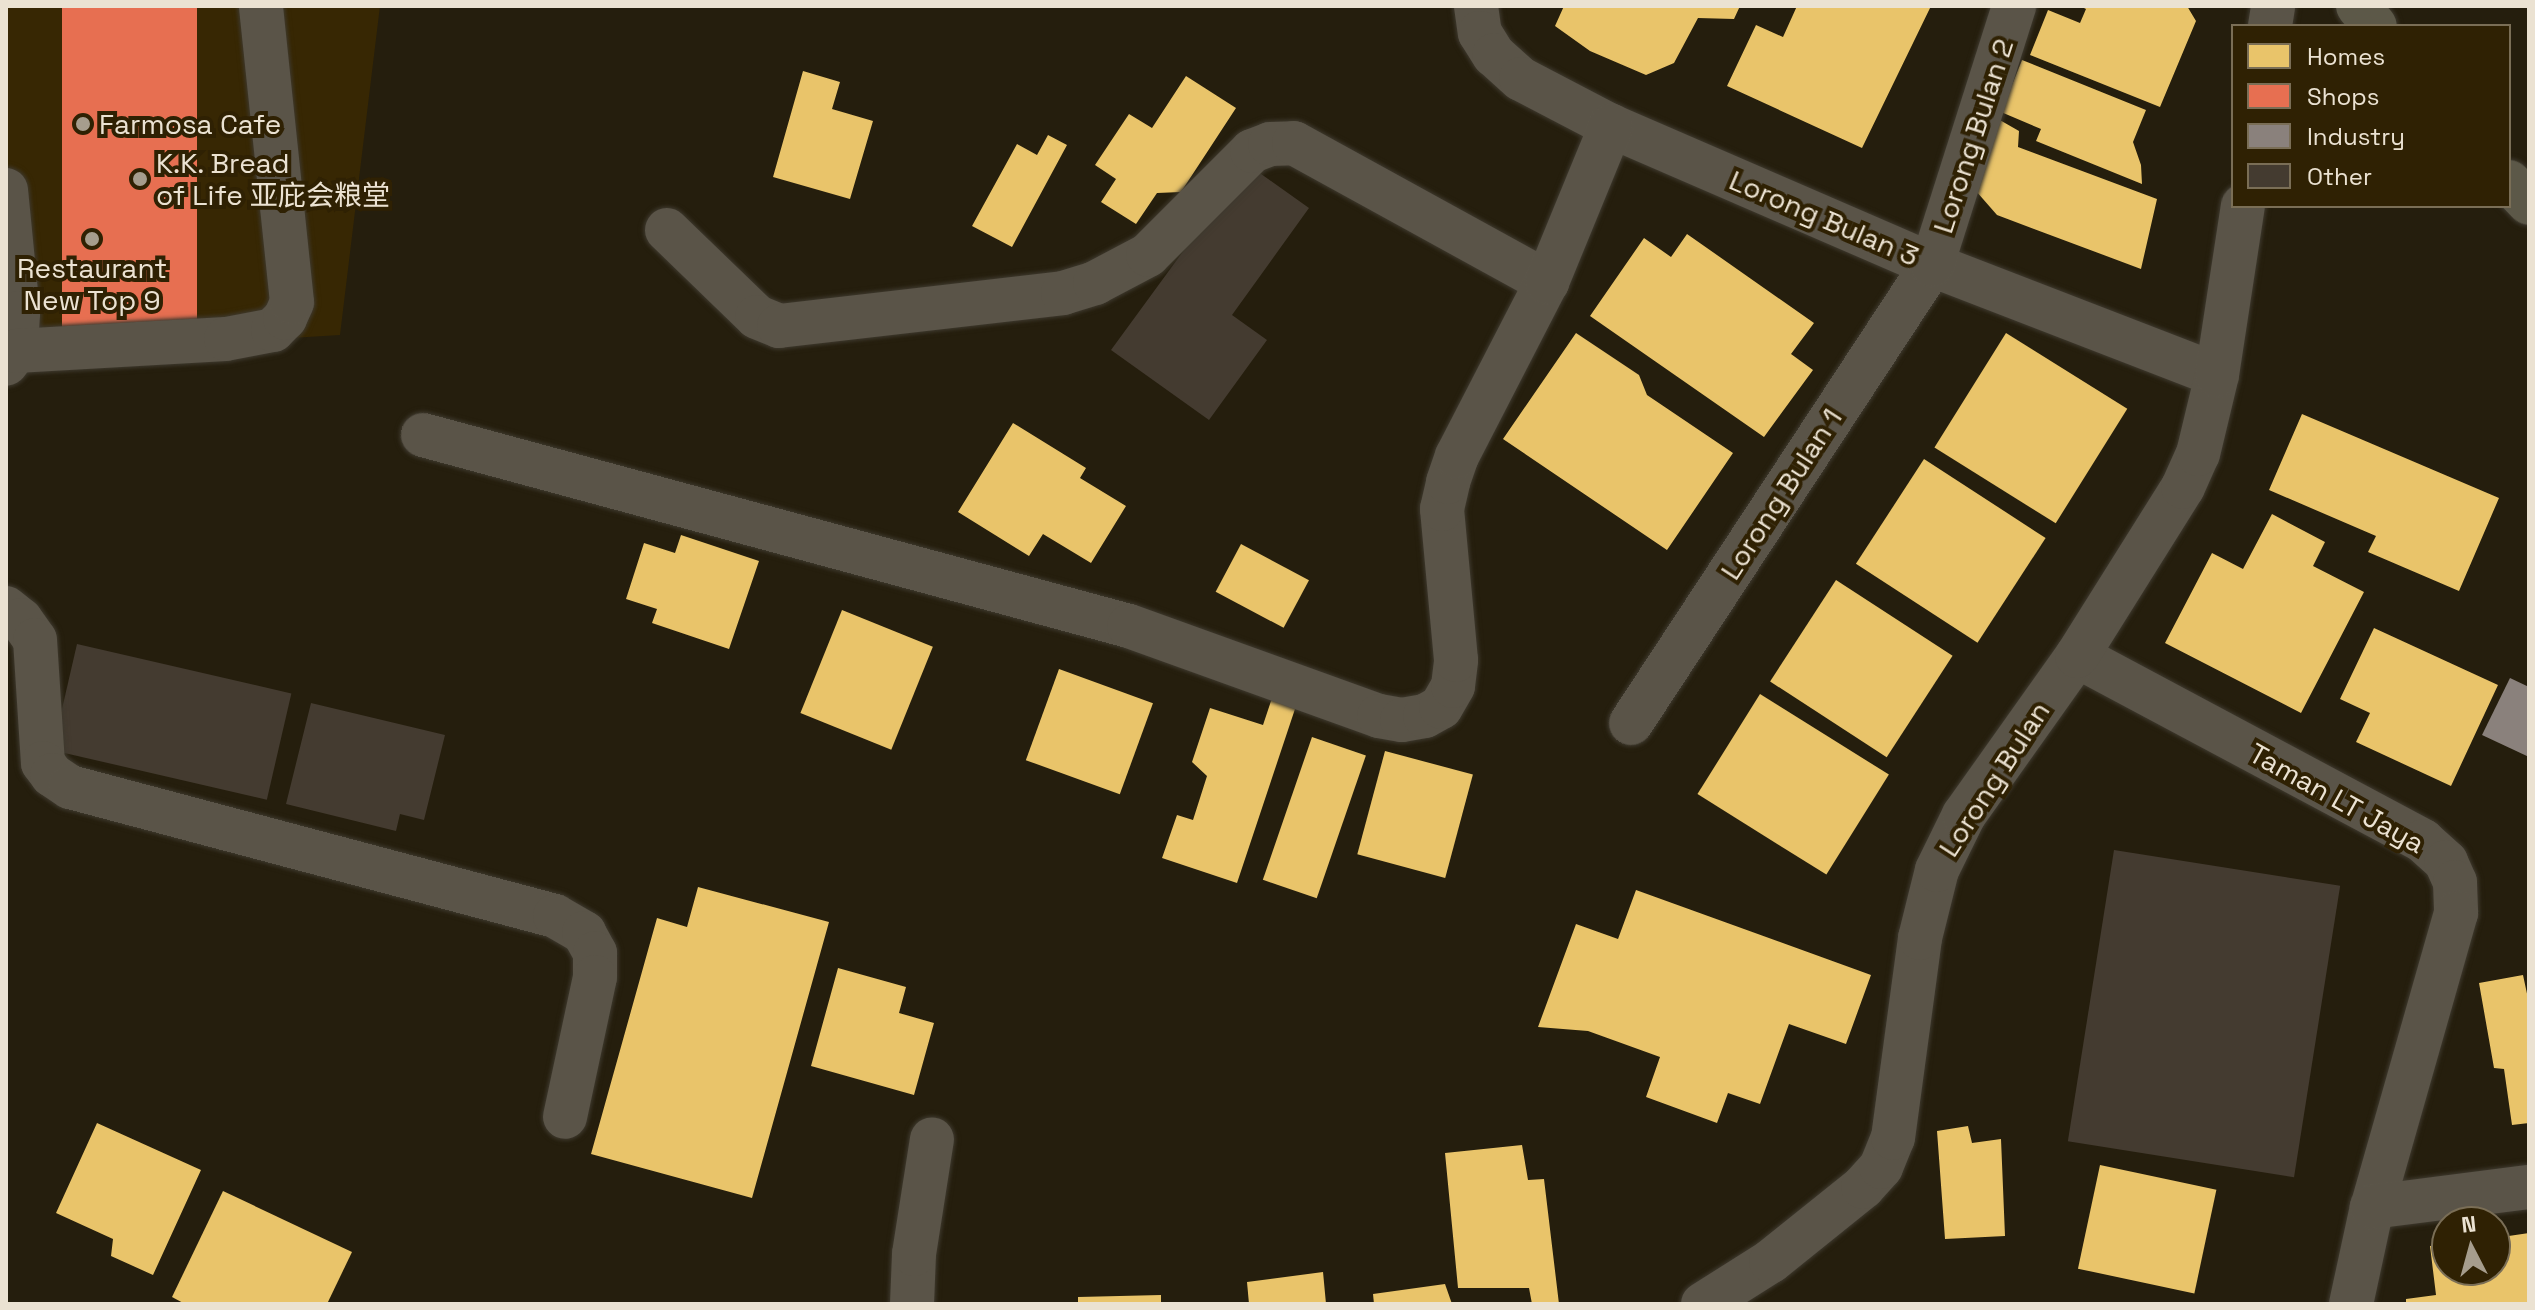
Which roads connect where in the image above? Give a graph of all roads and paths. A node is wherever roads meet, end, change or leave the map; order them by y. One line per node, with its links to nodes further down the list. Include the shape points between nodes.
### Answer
1 (261, 6): 14 (street, via 292,302 285,318 273,330 226,339)
2 (1476, 6): 6 (street, Lorong Bulan 3, via 1480,33 1494,55 1521,79)
3 (2014, 6): 12 (street, Lorong Bulan 2)
4 (2358, 6): 5 (main road)
5 (2373, 24)
6 (1611, 126): 12 (street, Lorong Bulan 3); 13 (street)
7 (2511, 184): 9 (main road)
8 (6, 190): 14 (street, via 18,313)
9 (2529, 203)
10 (2243, 208): 15 (street, Lorong Bulan)
11 (667, 230): 13 (street, via 757,317 779,326 1063,293 1148,255 1252,151 1294,143)
12 (1932, 265): 15 (street, Lorong Bulan 3); 19 (street, Lorong Bulan 1)
13 (1547, 282): 16 (street, via 1448,482 1442,509 1456,660 1453,686 1441,707 1402,720 1129,626)
14 (11, 357)
15 (2217, 375): 18 (street, Lorong Bulan, via 2198,454 2183,487)
16 (423, 435)
17 (6, 608): 20 (street, via 35,640 43,763 70,787 555,916 584,933 595,953 595,977)
18 (2077, 656): 23 (street, Taman LT Jaya, via 2423,841 2446,862 2455,882 2456,913); 25 (street, Lorong Bulan, via 1964,815 1937,870 1920,938 1893,1138 1881,1167 1771,1261)
19 (1631, 723)
20 (565, 1117)
21 (932, 1139): 24 (street, via 914,1254)
22 (2529, 1187): 23 (street)
23 (2372, 1207): 26 (street, Taman LT Jaya)
24 (912, 1304)
25 (1703, 1304)
26 (2351, 1304)

